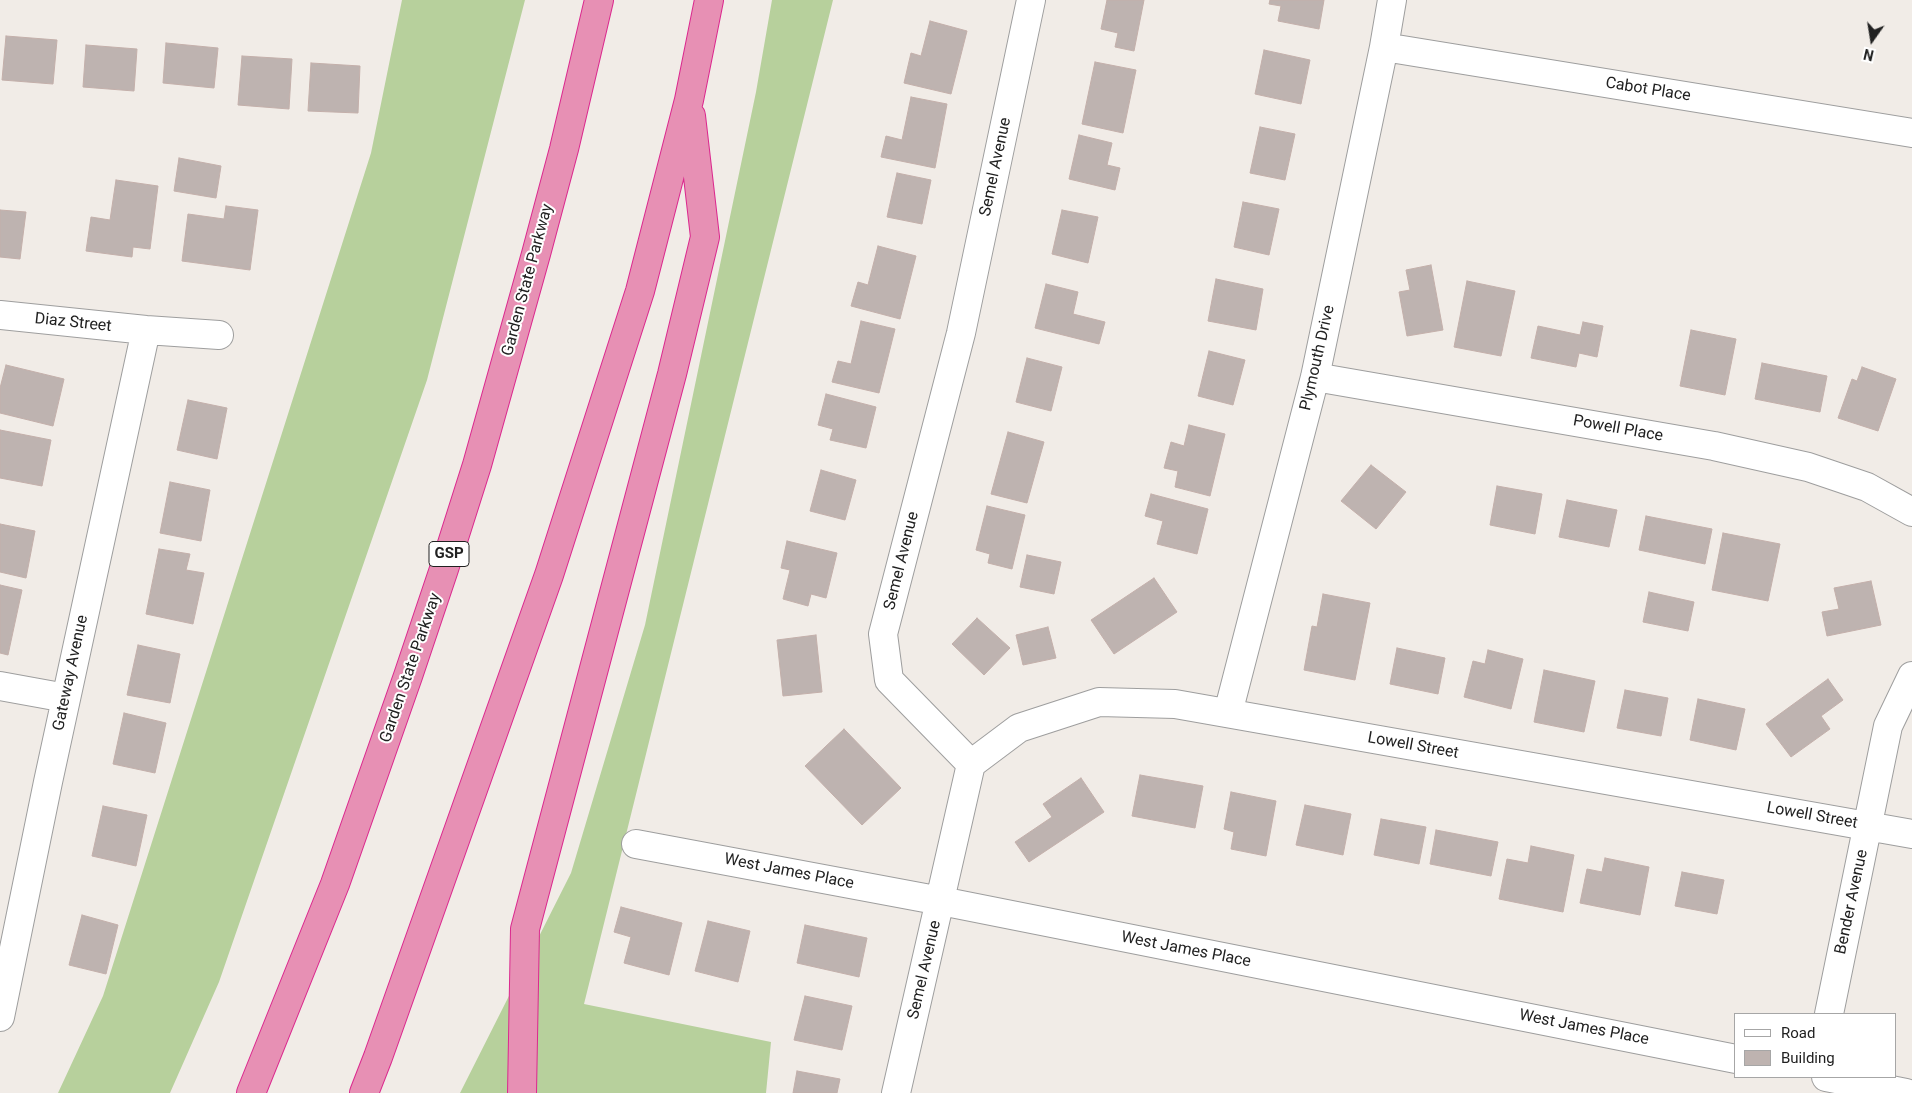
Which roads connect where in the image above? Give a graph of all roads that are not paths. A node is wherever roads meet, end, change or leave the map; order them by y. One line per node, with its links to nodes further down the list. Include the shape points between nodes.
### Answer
1 (599, 0): 27 (highway, Garden State Parkway / GSP, via 536,254 444,569 335,884)
2 (709, 0): 6 (highway)
3 (1031, 0): 17 (street, Semel Avenue, via 961,333 883,634 889,680)
4 (1392, 0): 5 (street, Plymouth Drive)
5 (1384, 47): 7 (street, Cabot Place); 11 (street, Plymouth Drive)
6 (689, 100): 28 (highway, via 640,291 549,575); 29 (highway, via 705,238 525,929)
7 (1912, 133)
8 (0, 315): 9 (street, Diaz Street)
9 (146, 330): 10 (street, Diaz Street); 15 (street, Gateway Avenue)
10 (219, 335)
11 (1315, 377): 12 (street, Powell Place, via 1714,446 1808,467 1867,487); 16 (street, Plymouth Drive)
12 (1912, 512)
13 (1912, 676): 18 (street, Bender Avenue, via 1888,726)
14 (0, 686): 15 (street)
15 (66, 698): 23 (street, Gateway Avenue)
16 (1228, 713): 17 (street, Lowell Street, via 1176,704 1099,702 1019,728); 18 (street, Lowell Street)
17 (971, 764): 21 (street, Semel Avenue)
18 (1868, 825): 19 (street, Lowell Street); 22 (street, Bender Avenue)
19 (1912, 834)
20 (636, 844): 21 (street, West James Place)
21 (941, 901): 24 (street, West James Place); 30 (street, Semel Avenue)
22 (1828, 1013)
23 (0, 1017)
24 (1734, 1059)
25 (1815, 1078): 31 (street)
26 (1831, 1078): 32 (street)
27 (251, 1093)
28 (364, 1093)
29 (522, 1093)
30 (896, 1093)
31 (1812, 1093)
32 (1906, 1093)

